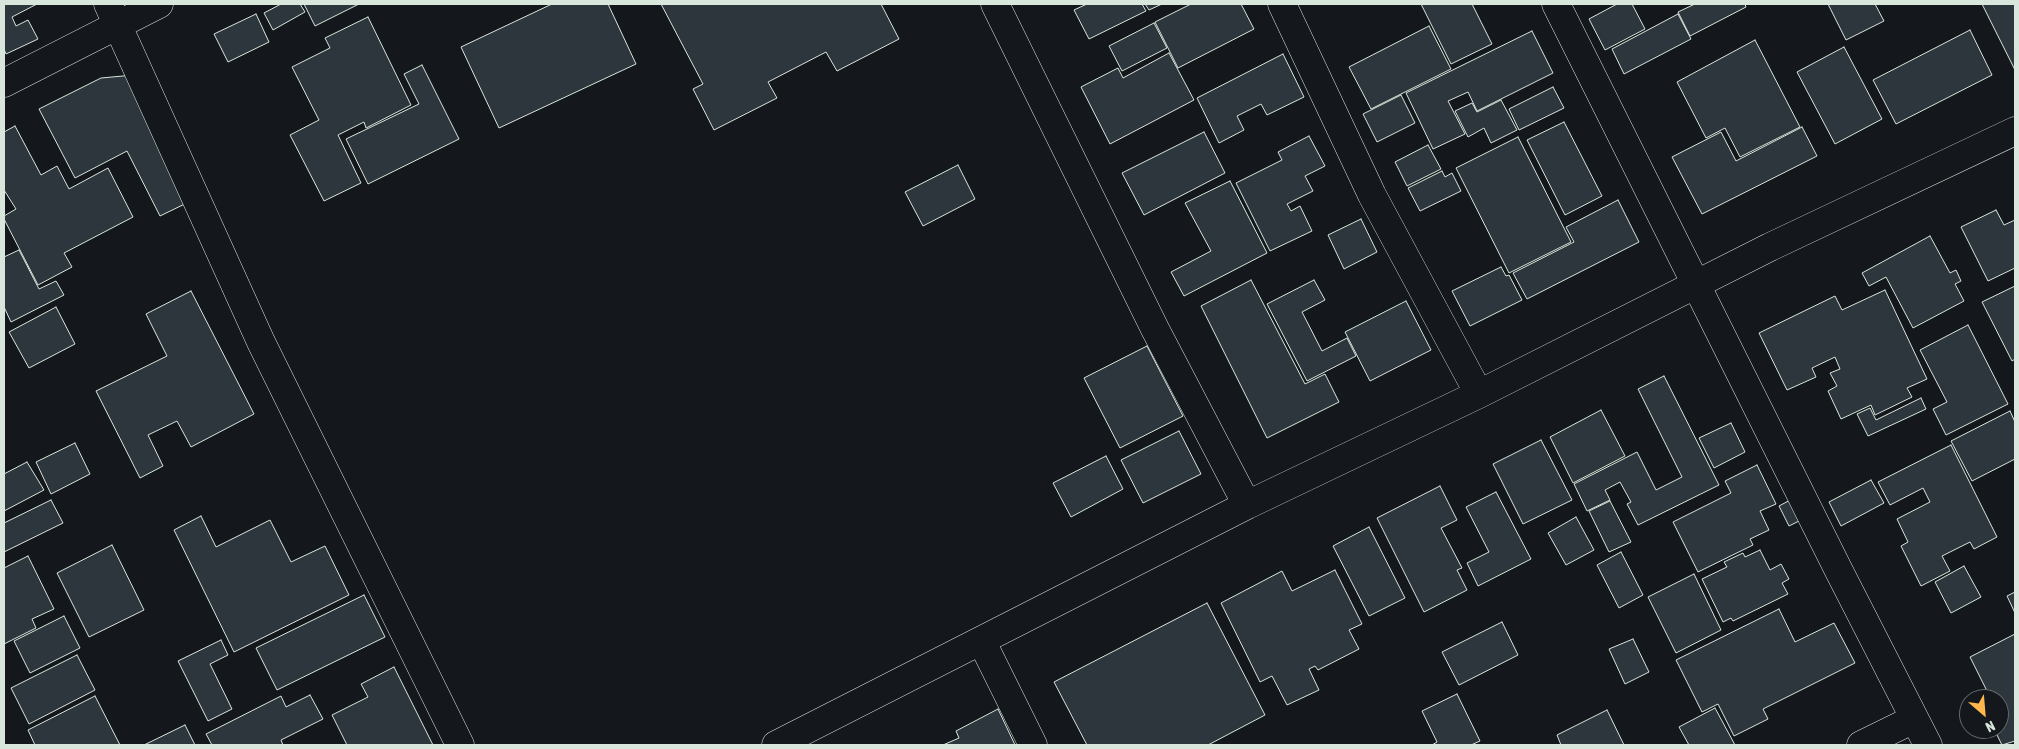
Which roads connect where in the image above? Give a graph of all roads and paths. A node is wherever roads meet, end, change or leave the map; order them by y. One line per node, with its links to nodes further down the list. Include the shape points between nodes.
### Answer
1 (159, 4): 5 (street)
2 (995, 4): 10 (street, via 1155,329)
3 (1282, 4): 9 (street, via 1372,195)
4 (1556, 4): 8 (street)
5 (113, 14): 6 (street); 13 (street, via 261,342)
6 (4, 83)
7 (2015, 131): 8 (street)
8 (1695, 286): 9 (street); 12 (street)
9 (1479, 394): 10 (street)
10 (1247, 506): 11 (street)
11 (982, 642): 14 (street); 15 (street)
12 (1914, 719): 16 (street); 17 (street)
13 (460, 745)
14 (776, 745)
15 (1033, 745)
16 (1861, 745)
17 (1928, 745)

